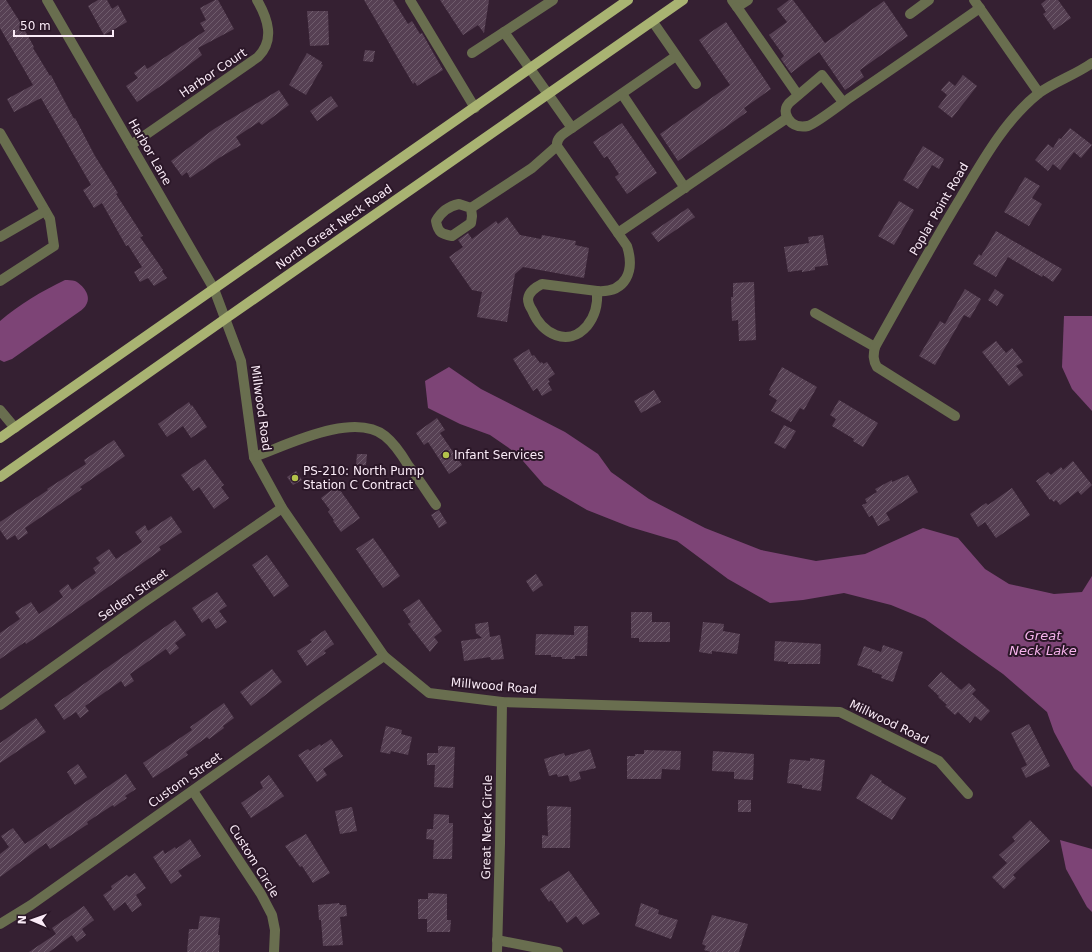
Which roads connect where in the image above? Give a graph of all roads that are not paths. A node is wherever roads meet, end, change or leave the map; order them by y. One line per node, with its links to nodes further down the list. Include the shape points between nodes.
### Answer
1 (47, 0): 28 (street, Harbor Lane)
2 (257, 0): 28 (street, Harbor Court, via 264,12 269,30 265,51)
3 (410, 0): 24 (street)
4 (553, 0): 13 (street)
5 (628, 0): 17 (main road, North Great Neck Road)
6 (684, 0): 12 (main road, North Great Neck Road)
7 (748, 0): 9 (street)
8 (925, 1): 11 (street)
9 (735, 3): 22 (street)
10 (977, 4): 19 (street); 23 (street)
11 (910, 14)
12 (653, 22): 15 (street); 21 (main road, North Great Neck Road)
13 (504, 32): 14 (street); 17 (street)
14 (472, 53)
15 (676, 56): 18 (street); 20 (street)
16 (1092, 63): 19 (street, Poplar Point Road)
17 (530, 69): 21 (street); 24 (main road, North Great Neck Road)
18 (696, 84)
19 (1039, 93): 40 (street, Poplar Point Road, via 1017,114 989,150)
20 (622, 94): 26 (street); 30 (street)
21 (548, 95): 26 (street); 39 (main road, North Great Neck Road)
22 (798, 95): 23 (street, via 822,75); 25 (street, via 785,108)
23 (843, 102): 25 (street, via 810,125 796,125)
24 (475, 108): 36 (main road, North Great Neck Road)
25 (787, 118): 30 (street)
26 (572, 128): 29 (street, via 558,138)
27 (0, 133): 32 (street)
28 (131, 145): 36 (street, Harbor Lane)
29 (557, 146): 31 (street, via 532,168); 33 (street)
30 (685, 188): 33 (street)
31 (471, 208)
32 (45, 211): 34 (street); 35 (street, via 50,219 54,246)
33 (618, 233): 37 (street, via 630,256 628,274 613,290)
34 (0, 237)
35 (0, 281)
36 (214, 289): 39 (street, Harbor Lane); 43 (main road, North Great Neck Road)
37 (597, 291): 37 (street, via 596,312 590,322 577,335 567,337 548,332 534,315 528,298 531,291 542,284)
38 (815, 313): 40 (street)
39 (225, 319): 45 (street, Millwood Road, via 240,361); 46 (main road, North Great Neck Road)
40 (875, 347): 42 (street, via 874,362 878,367)
41 (0, 410): 43 (street)
42 (955, 416)
43 (15, 428): 44 (main road, North Great Neck Road)
44 (0, 438)
45 (254, 457): 47 (street, via 326,430 344,427 375,430 396,447); 48 (street, Millwood Road)
46 (0, 478)
47 (436, 505)
48 (282, 508): 49 (street, Millwood Road); 51 (street, Selden Street)
49 (384, 656): 50 (street, Millwood Road, via 429,693); 52 (street, Custom Street)
50 (502, 702): 53 (street, Millwood Road, via 840,712 939,761); 55 (street, Great Neck Circle)
51 (0, 705)
52 (193, 790): 54 (street, Custom Street, via 31,905); 56 (street, Custom Circle, via 272,915 275,930)
53 (968, 794)
54 (0, 924)
55 (497, 940): 57 (street, Great Neck Circle); 58 (street)
56 (274, 952)
57 (497, 952)
58 (558, 952)

